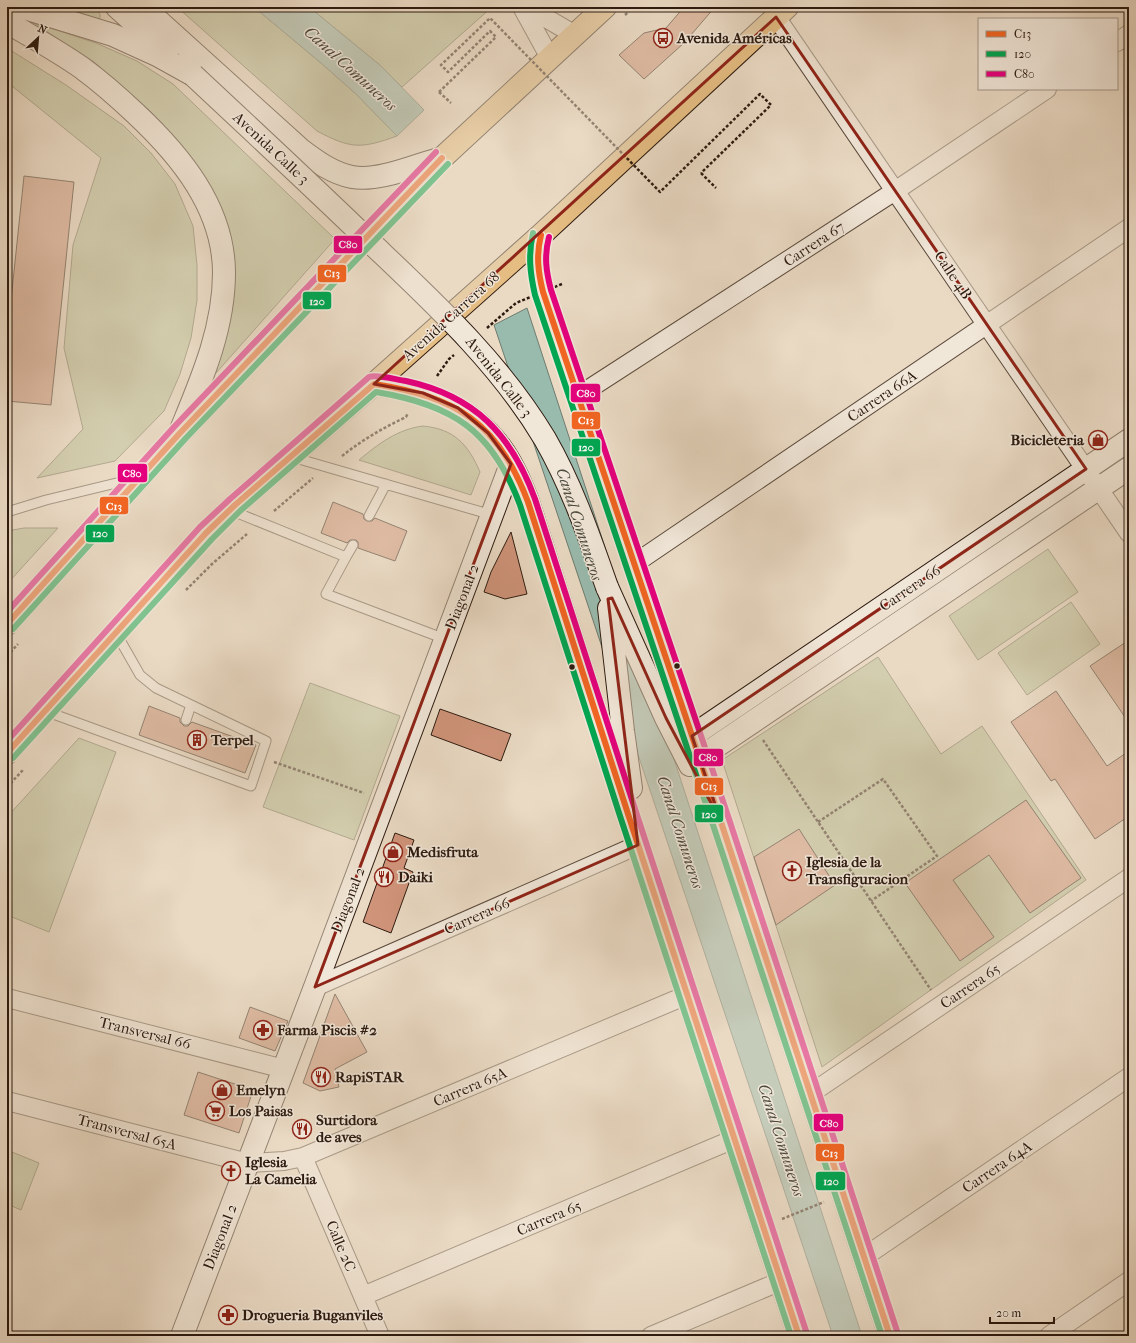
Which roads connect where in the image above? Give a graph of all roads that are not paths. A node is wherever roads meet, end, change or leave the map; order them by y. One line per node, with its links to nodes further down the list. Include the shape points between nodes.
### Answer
1 (21, 7): 13 (main road, Avenida Calle 3, via 113,35)
2 (117, 7): 13 (main road, Avenida Calle 3)
3 (143, 7): 15 (main road, Avenida Calle 3, via 300,149 335,172 351,177 381,176)
4 (522, 7): 12 (street)
5 (527, 7): 10 (street)
6 (605, 7): 10 (main road)
7 (782, 12): 16 (street, Calle 4B); 19 (main road, Avenida Carrera 68, via 541,235)
8 (7, 22): 21 (main road, via 82,68 110,90 158,135 185,167 215,222 222,247 224,273 218,322 213,348)
9 (1129, 34): 11 (street)
10 (575, 35): 12 (main road)
11 (1118, 41)
12 (550, 58): 15 (main road)
13 (193, 75): 38 (main road, Avenida Calle 3, bridge, via 435,304 493,366 551,451 572,492)
14 (1046, 90): 16 (street, Carrera 67)
15 (442, 158): 21 (main road)
16 (895, 191): 18 (street, Calle 4B); 20 (street, Carrera 67)
17 (1129, 228): 18 (street, Carrera 66A)
18 (987, 325): 26 (street, Calle 4B); 37 (street, Carrera 66A)
19 (374, 384): 23 (main road, Avenida Carrera 68); 24 (main road, Avenida Calle 3, via 423,393 458,408 488,433)
20 (578, 396)
21 (180, 433): 27 (main road)
22 (1129, 440): 26 (main road, Carrera 66)
23 (291, 457): 28 (lane); 30 (main road, Avenida Carrera 68)
24 (511, 464): 32 (main road, Diagonal 2); 51 (main road, Avenida Calle 3, via 528,502)
25 (1129, 468): 29 (main road, Carrera 66)
26 (1086, 469): 29 (street, Calle 4B); 45 (main road, Carrera 66)
27 (140, 477): 31 (lane); 39 (main road)
28 (386, 484): 32 (lane); 33 (lane)
29 (1099, 488): 34 (street, Calle 4B); 49 (main road, Carrera 66)
30 (230, 510): 36 (lane); 40 (main road, Avenida Carrera 68, via 206,532)
31 (7, 512)
32 (492, 515): 41 (main road, Diagonal 2)
33 (368, 516)
34 (1129, 533)
35 (353, 545): 36 (lane)
36 (346, 557): 41 (lane, via 326,594)
37 (634, 564)
38 (607, 587): 50 (main road, Avenida Calle 3, via 666,718); 51 (main road, Avenida Calle 3)
39 (7, 624)
40 (116, 633): 42 (lane, via 140,675 156,688); 43 (main road, Avenida Carrera 68)
41 (446, 639): 53 (main road, Diagonal 2)
42 (191, 705): 44 (lane); 48 (lane, via 266,741 251,786)
43 (45, 711): 47 (main road, Avenida Carrera 68); 48 (lane)
44 (186, 720)
45 (692, 736): 49 (main road, Avenida Calle 3)
46 (176, 748): 48 (lane)
47 (7, 753)
48 (173, 757)
49 (699, 758): 50 (main road, Avenida Calle 3)
50 (721, 822): 58 (main road, Avenida Calle 3)
51 (638, 845): 53 (street, Carrera 66); 54 (main road, Avenida Calle 3)
52 (1129, 878): 58 (street, Carrera 65)
53 (315, 987): 56 (main road, Diagonal 2)
54 (687, 995): 60 (main road, Avenida Calle 3); 61 (street, Carrera 65A)
55 (7, 998): 56 (street, Transversal 66)
56 (284, 1069): 62 (main road, Diagonal 2)
57 (1129, 1077): 63 (street, Carrera 64A)
58 (810, 1094): 63 (main road, Avenida Calle 3)
59 (7, 1101): 62 (street, Transversal 65A)
60 (734, 1139): 64 (main road, Avenida Calle 3); 66 (street, Carrera 65)
61 (303, 1157): 62 (street, Carrera 65A); 66 (street, Calle 2C)
62 (248, 1163): 67 (main road, Diagonal 2)
63 (864, 1257): 71 (main road, Avenida Calle 3)
64 (781, 1281): 69 (street); 70 (main road, Avenida Calle 3)
65 (1129, 1281): 72 (street)
66 (363, 1296): 68 (street, Calle 2C)
67 (182, 1336)
68 (380, 1336)
69 (651, 1336)
70 (799, 1336)
71 (890, 1336)
72 (1049, 1336)

